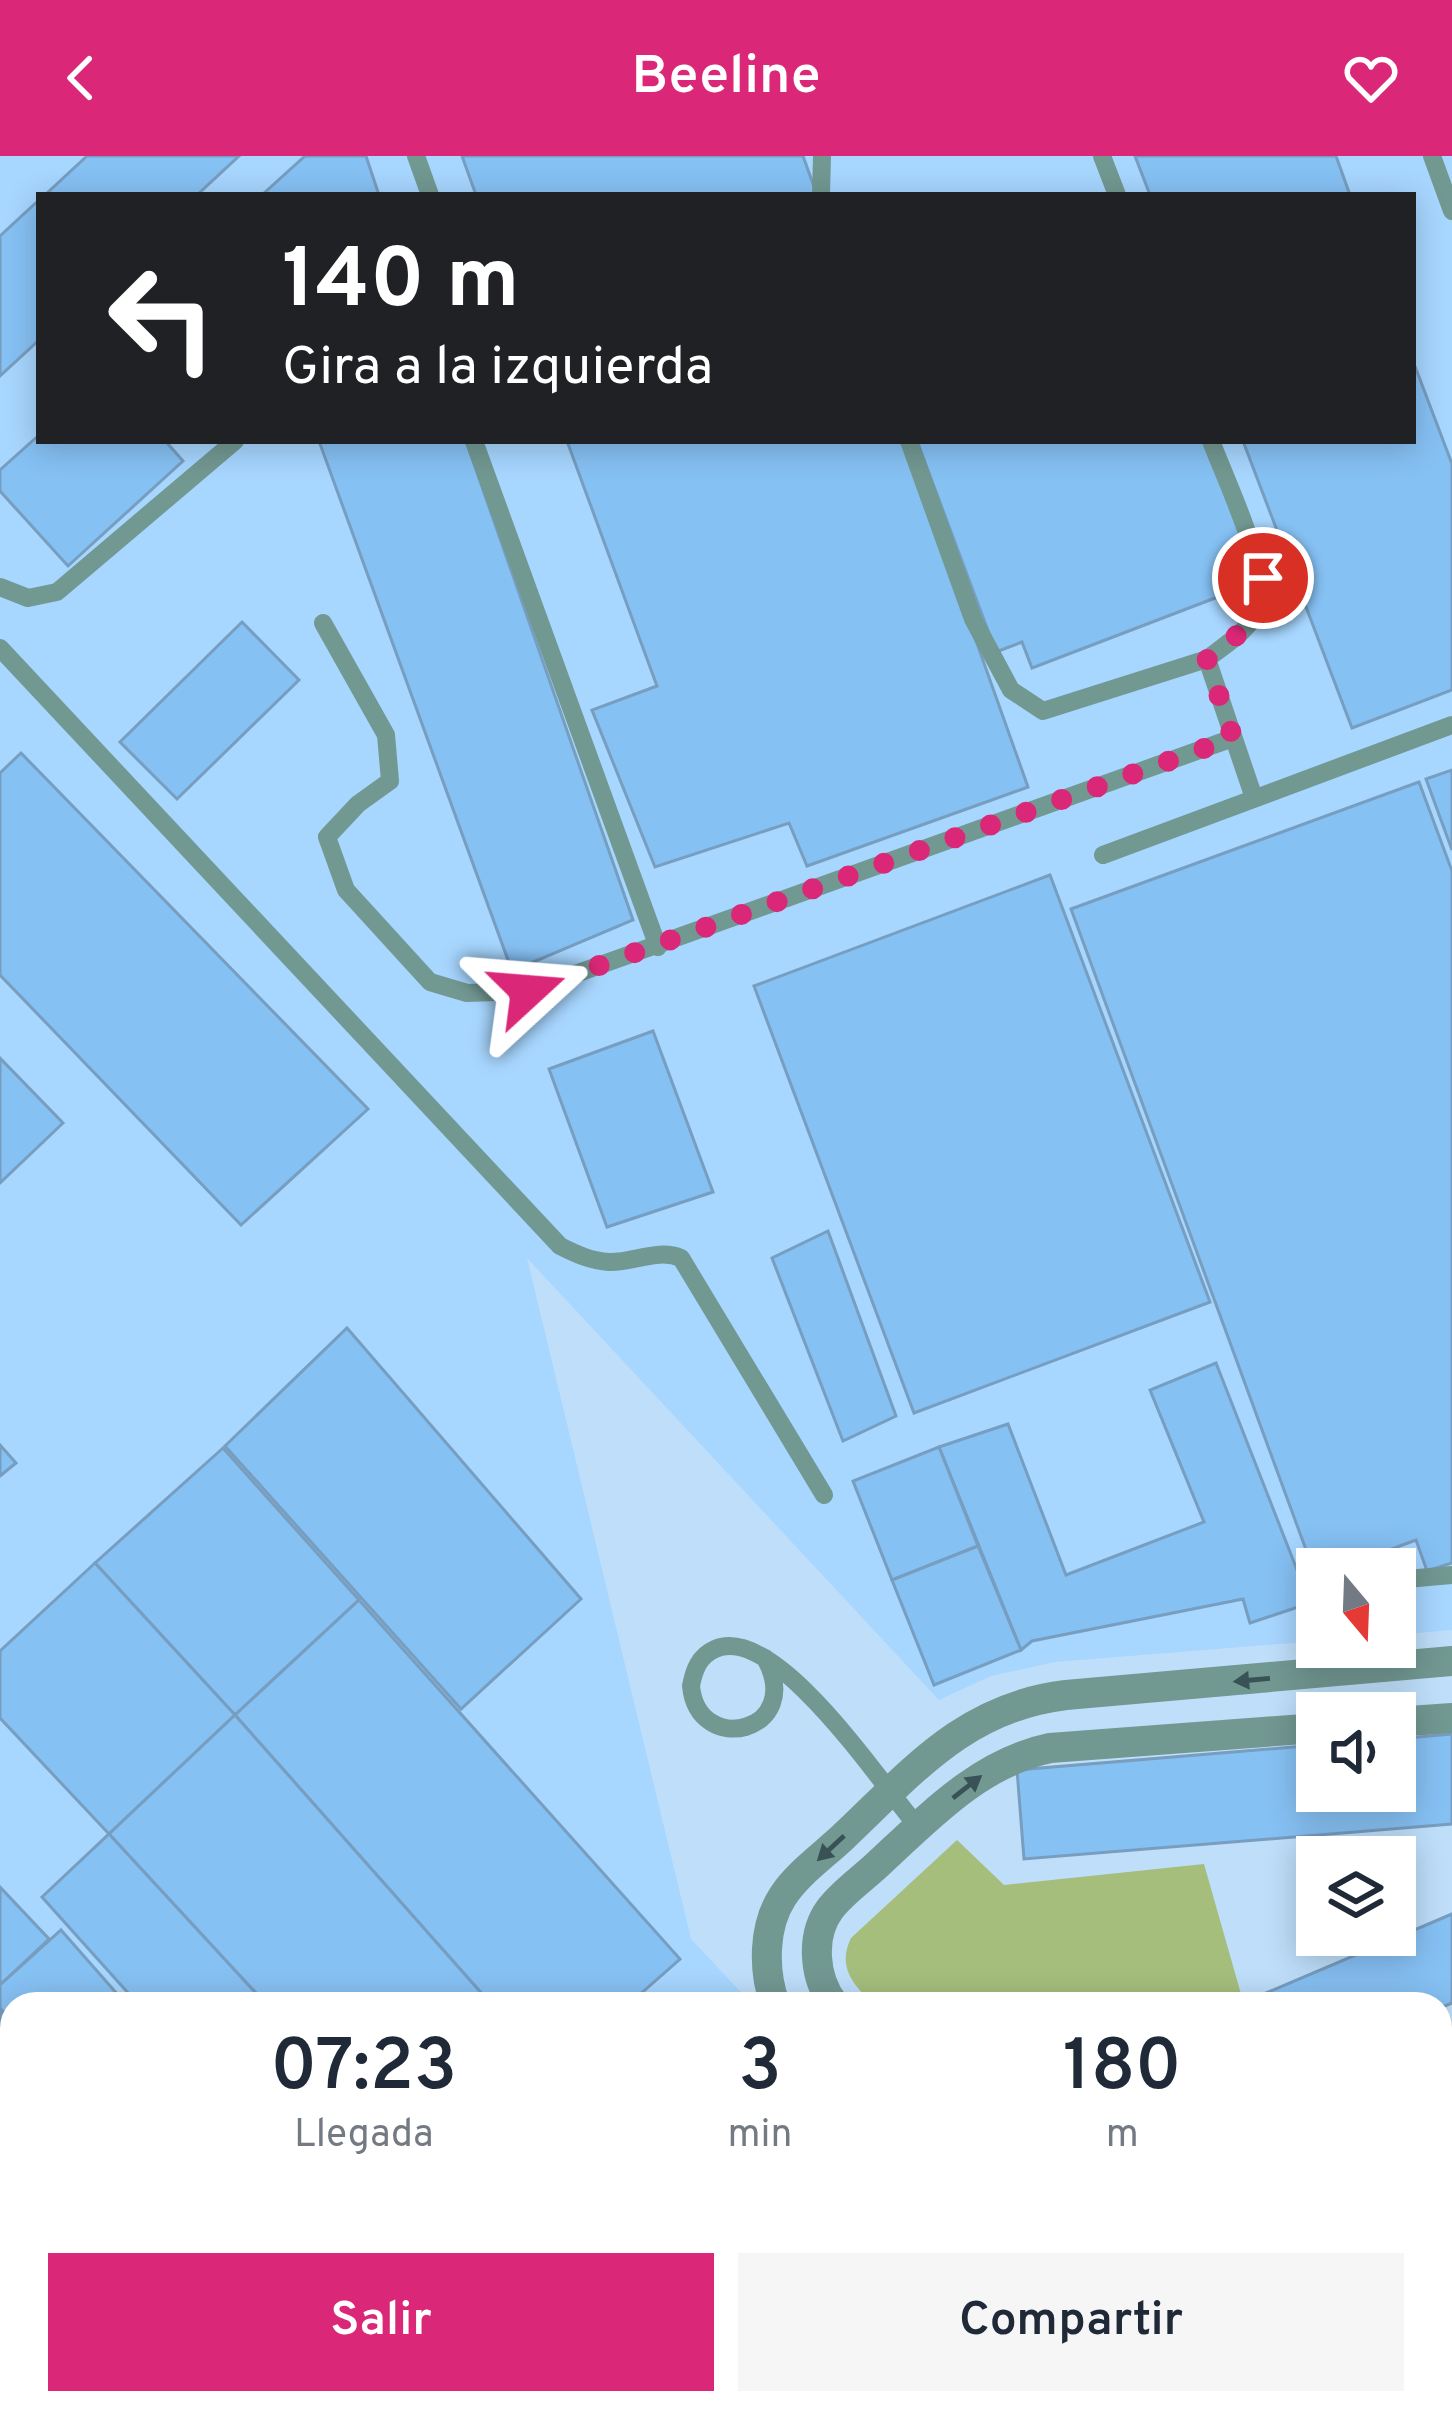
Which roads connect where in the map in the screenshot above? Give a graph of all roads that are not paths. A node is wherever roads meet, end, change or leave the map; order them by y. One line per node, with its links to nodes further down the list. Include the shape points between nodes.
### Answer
1 (416, 156): 5 (lane)
2 (822, 156): 6 (lane)
3 (1102, 156): 7 (lane)
4 (1432, 156): 8 (lane)
5 (429, 192)
6 (821, 192)
7 (1116, 192)
8 (1452, 211)
9 (231, 444): 13 (lane, via 57,592 28,598)
10 (475, 444): 21 (lane)
11 (910, 444): 16 (lane, via 973,619 1011,690 1043,711)
12 (1211, 444): 16 (lane, via 1263,578 1260,608)
13 (0, 587)
14 (323, 623): 21 (lane, via 386,735 390,781 327,837 346,890 430,982 467,994 528,991)
15 (0, 648): 22 (lane, via 560,1246 613,1262 681,1258)
16 (1207, 659): 18 (lane)
17 (1452, 725): 19 (lane)
18 (1233, 738): 19 (lane); 21 (lane)
19 (1254, 798): 20 (lane)
20 (1103, 855)
21 (658, 947)
22 (824, 1495)
23 (1452, 1575): 24 (lane)
24 (1416, 1578)
25 (765, 1658): 25 (lane, via 745,1645 709,1652 691,1686 702,1715 725,1729 758,1722 776,1688); 30 (lane, via 796,1678)
26 (1452, 1661): 30 (street, one-way to 30, via 1040,1698 954,1734)
27 (1452, 1718): 28 (street)
28 (1416, 1721)
29 (1296, 1730): 31 (street, one-way to 29, via 1021,1754)
30 (889, 1793): 31 (lane); 32 (street, one-way to 32, via 784,1892 767,1946)
31 (918, 1827): 33 (street, via 830,1909 817,1958)
32 (773, 1992)
33 (828, 1992)

